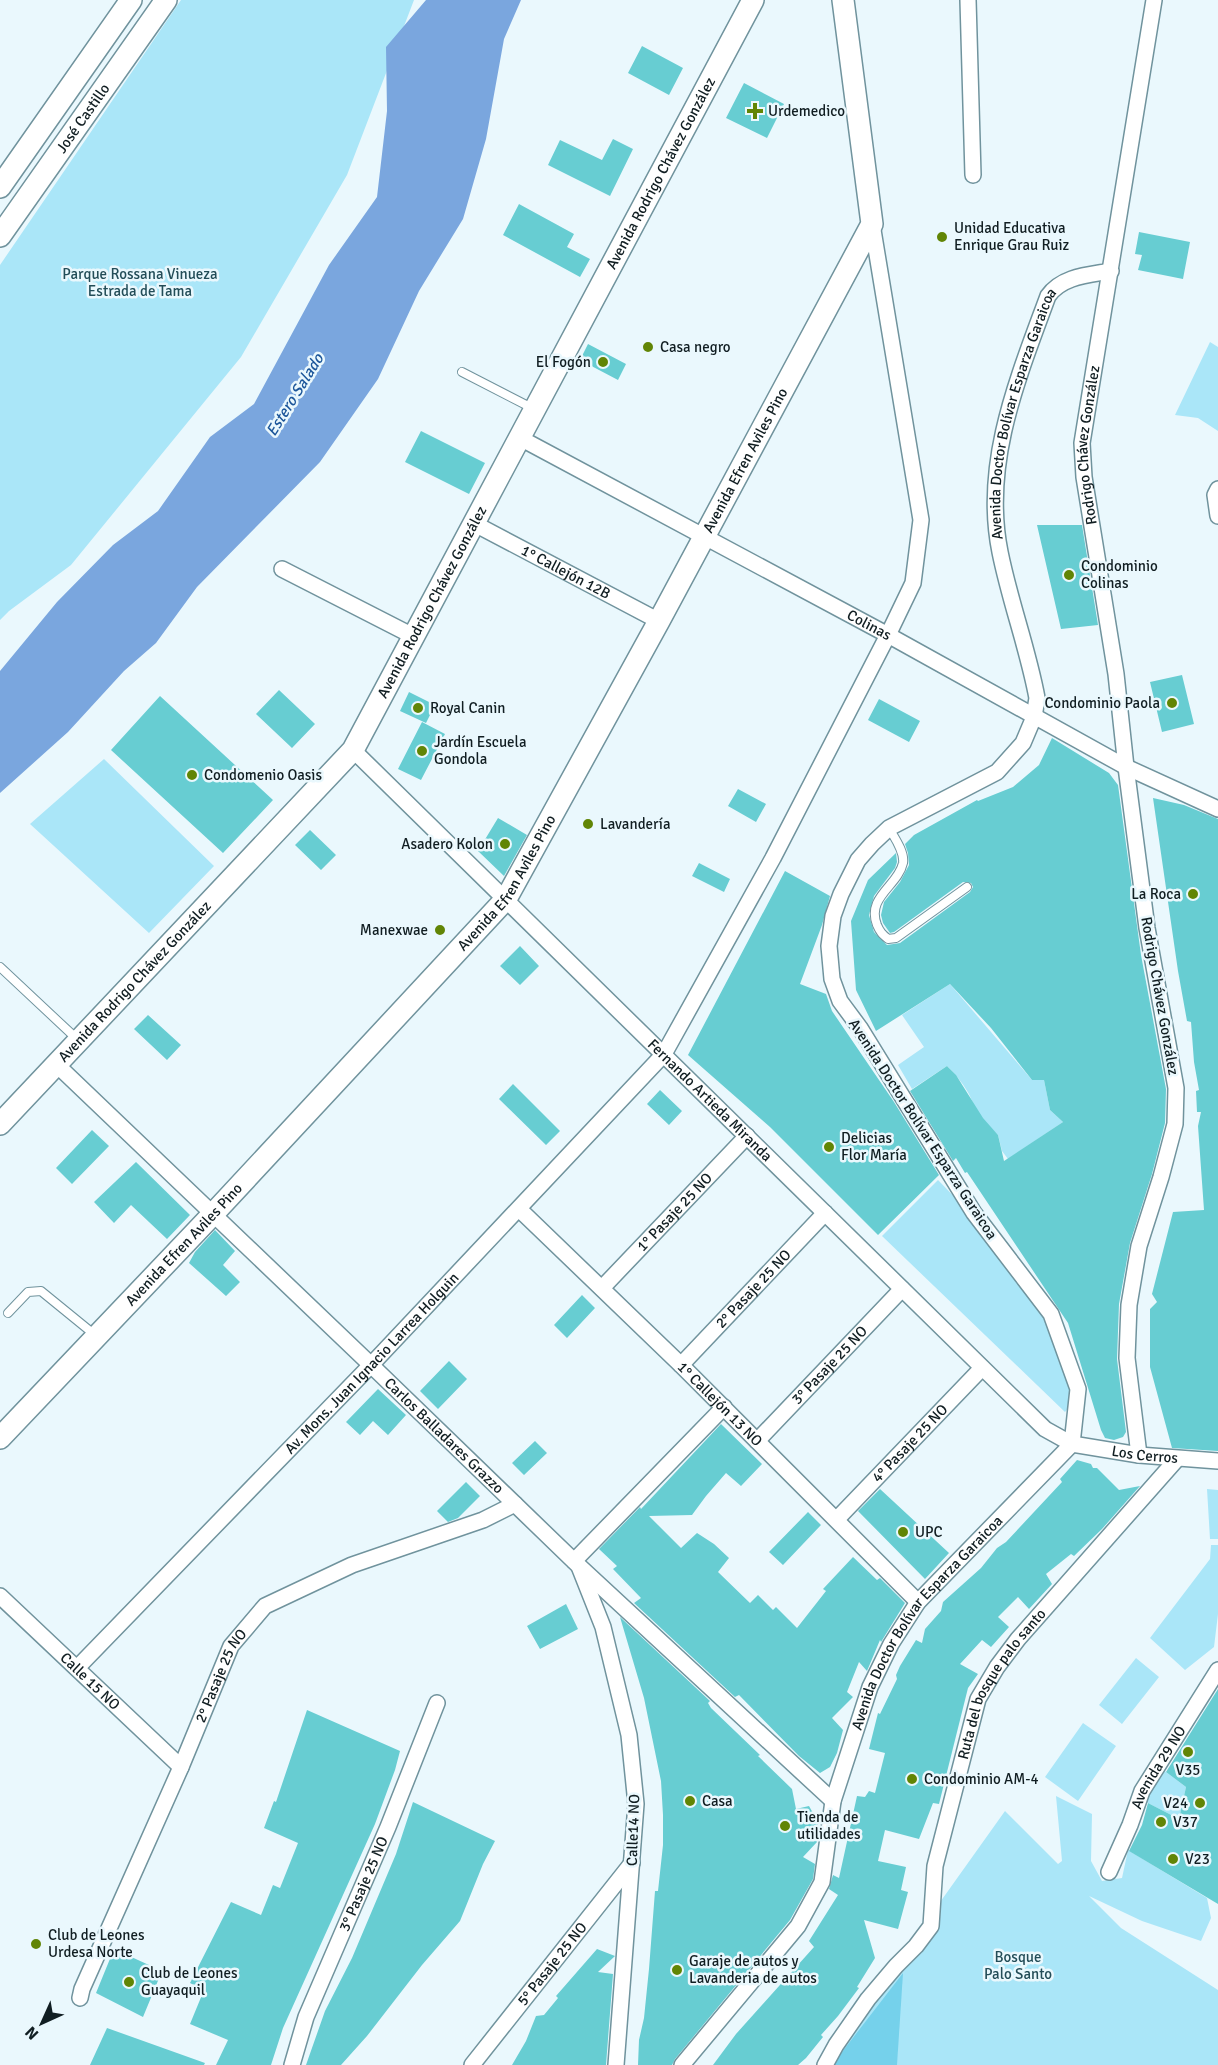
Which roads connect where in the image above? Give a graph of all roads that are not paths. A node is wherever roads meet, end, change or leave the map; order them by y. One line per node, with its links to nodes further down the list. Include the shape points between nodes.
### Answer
1 (131, 0): 8 (street, José Castillo)
2 (166, 0): 10 (street, José Castillo)
3 (753, 0): 13 (street, Avenida Rodrigo Chávez González)
4 (843, 0): 9 (street)
5 (968, 0): 7 (street)
6 (1154, 0): 11 (street, Rodrigo Chávez González)
7 (973, 175)
8 (0, 187)
9 (872, 224): 18 (street, Avenida Efren Aviles Pino); 21 (street, Av. Mons. Juan Ignacio Larrea Holguin, via 921,520 913,583)
10 (0, 236)
11 (1111, 271): 23 (street, Avenida Doctor Bolívar Esparza Garaicoa, via 1069,280 1056,286 1048,296 1015,384 1000,442 998,537 1035,686); 25 (street, Rodrigo Chávez González, via 1082,458 1116,674)
12 (462, 372): 13 (lane)
13 (536, 410): 14 (street, Avenida Rodrigo Chávez González)
14 (520, 438): 17 (street, Avenida Rodrigo Chávez González); 18 (street, Colinas)
15 (1218, 489): 16 (street)
16 (1218, 516)
17 (473, 523): 20 (street, 1° Callejón 12B); 22 (street, Avenida Rodrigo Chávez González)
18 (704, 535): 20 (street, Avenida Efren Aviles Pino); 21 (street, Colinas)
19 (282, 569): 22 (street)
20 (659, 621): 29 (street, Avenida Efren Aviles Pino)
21 (888, 635): 23 (street, Colinas); 32 (street, Av. Mons. Juan Ignacio Larrea Holguin, via 773,858)
22 (413, 636): 24 (street, Avenida Rodrigo Chávez González)
23 (1034, 717): 25 (street, Colinas); 27 (street, Avenida Doctor Bolívar Esparza Garaicoa, via 1023,743 997,772)
24 (353, 750): 29 (street, Fernando Artieda Miranda); 31 (street, Avenida Rodrigo Chávez González)
25 (1126, 767): 26 (street, Colinas); 50 (street, Rodrigo Chávez González, via 1147,928 1176,1088 1175,1124 1138,1245 1129,1305 1127,1358)
26 (1218, 809)
27 (889, 828): 28 (lane, via 904,861 877,900 874,918 880,933 888,939 896,938); 49 (street, Avenida Doctor Bolívar Esparza Garaicoa, via 858,860 841,894 828,946 832,979 840,1001 974,1213 1051,1314 1078,1389)
28 (967, 887)
29 (506, 899): 32 (street, Fernando Artieda Miranda); 38 (street, Avenida Efren Aviles Pino)
30 (0, 968): 31 (lane)
31 (80, 1041): 33 (street, Avenida Rodrigo Chávez González)
32 (664, 1054): 35 (street, Fernando Artieda Miranda); 36 (street, Av. Mons. Juan Ignacio Larrea Holguin)
33 (57, 1065): 34 (street, Avenida Rodrigo Chávez González); 38 (street, Carlos Balladares Grazzo)
34 (0, 1124)
35 (747, 1136): 37 (street, Fernando Artieda Miranda); 39 (street, 1° Pasaje 25 NO)
36 (519, 1209): 39 (street, 1° Callejón 13 NO); 43 (street, Av. Mons. Juan Ignacio Larrea Holguin)
37 (825, 1213): 40 (street, Fernando Artieda Miranda); 44 (street, 2° Pasaje 25 NO)
38 (213, 1214): 42 (street, Avenida Efren Aviles Pino); 43 (street, Carlos Balladares Grazzo)
39 (602, 1288): 44 (street, 1° Callejón 13 NO)
40 (902, 1290): 45 (street, Fernando Artieda Miranda); 48 (street, 3° Pasaje 25 NO)
41 (8, 1313): 42 (lane, via 28,1292 41,1291)
42 (96, 1336): 47 (street, Avenida Efren Aviles Pino)
43 (371, 1365): 53 (street, Carlos Balladares Grazzo); 58 (street, Av. Mons. Juan Ignacio Larrea Holguin)
44 (681, 1365): 46 (street, 1° Callejón 13 NO)
45 (982, 1368): 49 (street, Fernando Artieda Miranda, via 1046,1430); 54 (street, 4° Pasaje 25 NO)
46 (724, 1407): 48 (street, 1° Callejón 13 NO); 55 (street)
47 (0, 1438)
48 (757, 1441): 54 (street, 1° Callejón 13 NO)
49 (1072, 1444): 50 (street, Los Cerros); 57 (street, Avenida Doctor Bolívar Esparza Garaicoa)
50 (1138, 1455): 51 (street, Los Cerros)
51 (1177, 1459): 52 (street, Los Cerros); 70 (street, Ruta del bosque palo santo, via 1018,1639 978,1699 935,1866 931,1926 868,1999)
52 (1218, 1461)
53 (515, 1504): 55 (street, Carlos Balladares Grazzo); 61 (street, 2° Pasaje 25 NO, via 483,1520 352,1565 264,1606 231,1647)
54 (837, 1520): 57 (street, 1° Callejón 13 NO)
55 (577, 1564): 62 (street, Carlos Balladares Grazzo); 63 (street, Calle14 NO, via 603,1627 629,1735 636,1803)
56 (0, 1596): 58 (street, Calle 15 NO)
57 (918, 1602): 62 (street, Avenida Doctor Bolívar Esparza Garaicoa, via 870,1687)
58 (77, 1668): 61 (street, Calle 15 NO)
59 (1218, 1670): 64 (street, Avenida 29 NO, via 1142,1791)
60 (437, 1703): 66 (street, 3° Pasaje 25 NO, via 306,2017)
61 (181, 1767): 65 (street, 2° Pasaje 25 NO)
62 (833, 1801): 69 (street, Avenida Doctor Bolívar Esparza Garaicoa, via 822,1882 798,1926)
63 (632, 1863): 67 (street, 5° Pasaje 25 NO); 68 (street, Calle14 NO)
64 (1109, 1872)
65 (80, 1998)
66 (292, 2065)
67 (472, 2065)
68 (616, 2065)
69 (682, 2065)
70 (825, 2065)

